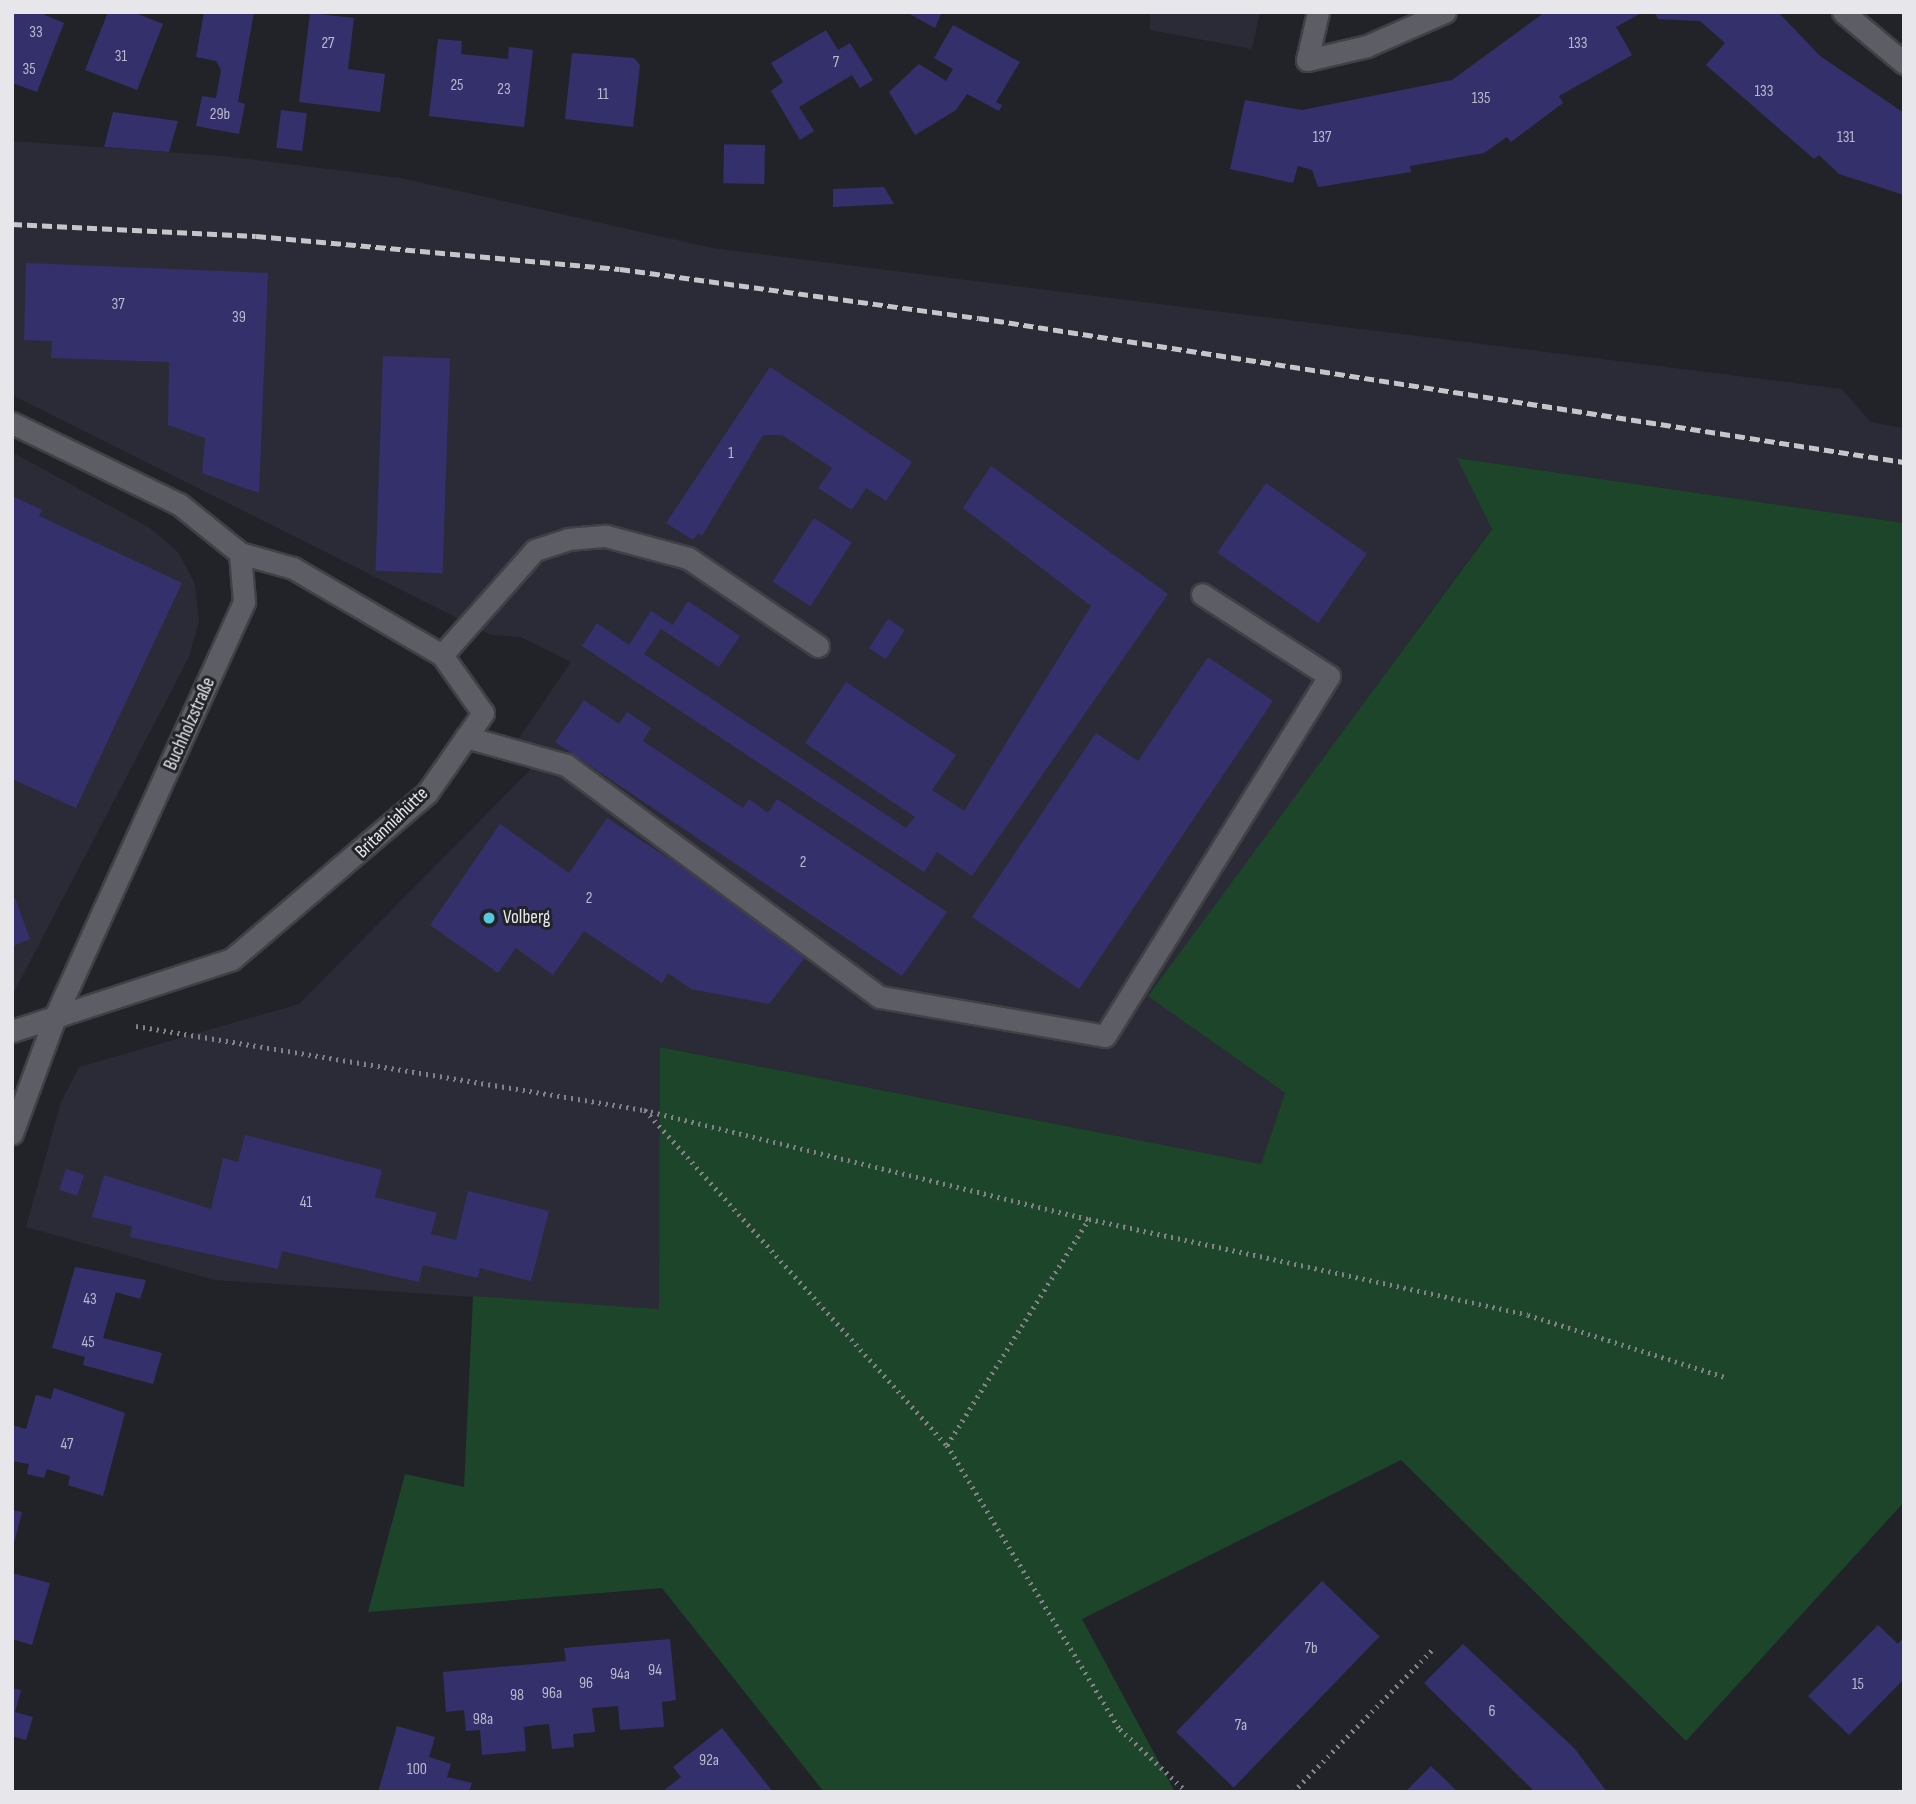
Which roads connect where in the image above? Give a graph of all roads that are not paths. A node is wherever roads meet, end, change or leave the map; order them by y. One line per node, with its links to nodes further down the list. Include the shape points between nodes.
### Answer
1 (1318, 12): 2 (street, via 1307,60 1367,46)
2 (1445, 12)
3 (1843, 12): 4 (street)
4 (1904, 63)
5 (12, 423): 6 (street, via 179,504)
6 (240, 554): 9 (street, Britanniahütte, via 293,568); 11 (street, Buchholzstraße, via 244,601)
7 (1202, 594): 10 (street, via 1329,676 1105,1036 880,997 566,765)
8 (818, 646): 9 (street, via 688,558 606,536 568,538 535,550)
9 (442, 655): 10 (street, Britanniahütte, via 483,713)
10 (466, 737): 11 (street, Britanniahütte, via 427,793 232,958)
11 (55, 1017): 12 (street, Britanniahütte); 13 (street, Buchholzstraße)
12 (12, 1031)
13 (12, 1133)

